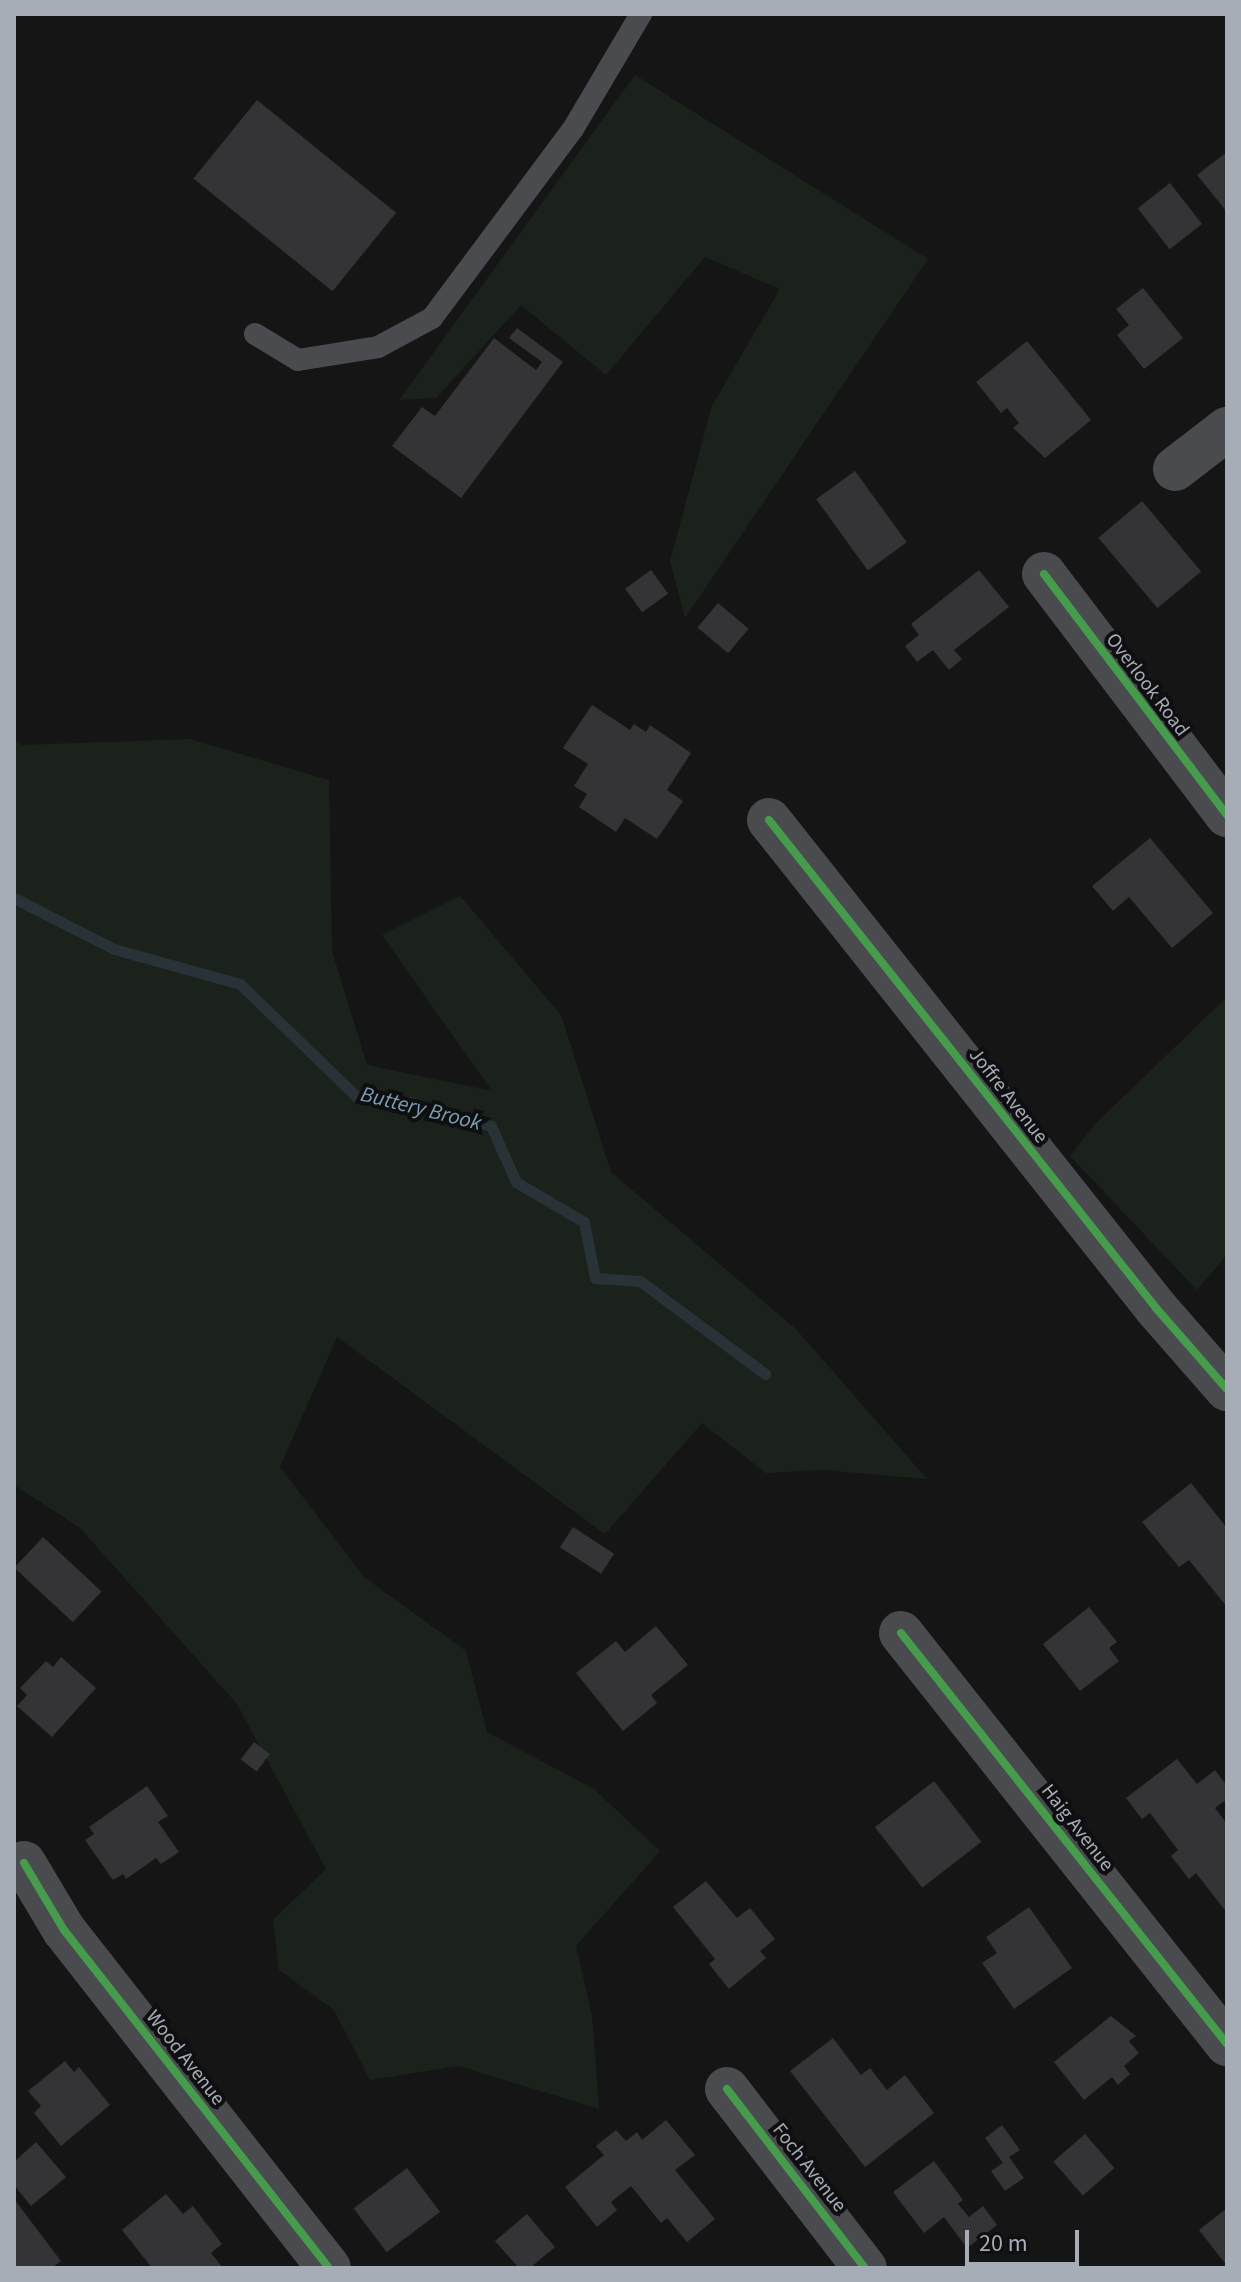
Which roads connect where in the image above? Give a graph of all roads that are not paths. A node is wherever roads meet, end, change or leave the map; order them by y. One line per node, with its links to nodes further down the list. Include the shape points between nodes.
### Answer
1 (641, 14): 2 (lane, via 573,129 432,318 378,347 298,360)
2 (255, 334)
3 (1227, 429): 4 (street)
4 (1175, 469)
5 (1044, 574): 6 (street, Overlook Road)
6 (1227, 815)
7 (769, 820): 8 (street, Joffre Avenue, via 1156,1308)
8 (1227, 1389)
9 (901, 1633): 11 (street, Haig Avenue)
10 (24, 1863): 13 (street, Wood Avenue, via 64,1930)
11 (1227, 2044)
12 (727, 2089): 14 (street, Foch Avenue)
13 (329, 2268)
14 (865, 2268)

